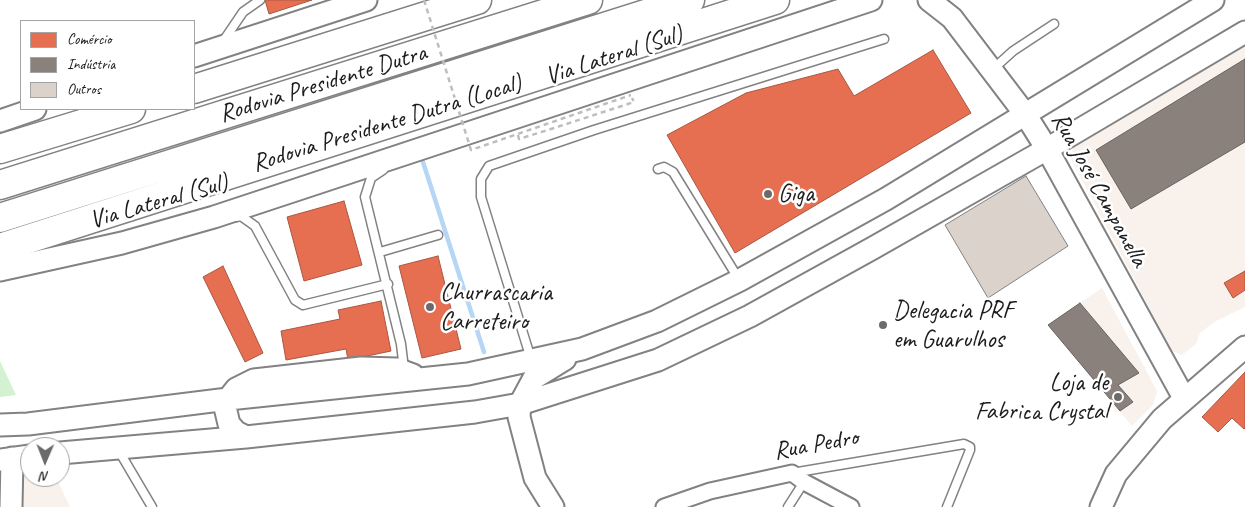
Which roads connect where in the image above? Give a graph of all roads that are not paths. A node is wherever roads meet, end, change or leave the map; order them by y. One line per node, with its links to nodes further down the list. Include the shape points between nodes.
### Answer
1 (260, 0): 14 (lane, via 243,12)
2 (366, 0): 14 (main road)
3 (477, 0): 17 (highway, Rodovia Presidente Dutra)
4 (588, 0): 26 (highway, Rodovia Presidente Dutra)
5 (690, 0): 28 (highway, Rodovia Presidente Dutra)
6 (775, 0): 30 (highway, Rodovia Presidente Dutra (Local))
7 (871, 0): 24 (main road, Via Lateral (Sul))
8 (929, 0): 10 (main road, Rua José Campanella)
9 (1213, 0): 20 (main road)
10 (950, 9): 16 (main road, Rua José Campanella)
11 (1054, 24): 16 (lane)
12 (1245, 32): 23 (main road)
13 (884, 39): 37 (lane, via 489,166 481,179 481,197)
14 (220, 47): 15 (main road)
15 (195, 56)
16 (992, 70): 20 (main road, Rua José Campanella)
17 (195, 89)
18 (32, 110): 21 (main road)
19 (128, 110): 22 (highway)
20 (1025, 114): 23 (main road, Rua José Campanella); 33 (main road, via 886,199)
21 (0, 121)
22 (0, 149)
23 (1048, 150): 41 (main road, Rua José Campanella); 42 (main road, via 750,316 658,360)
24 (405, 153): 27 (main road, Via Lateral (Sul)); 31 (lane, via 371,178 365,197)
25 (658, 168): 33 (lane, via 664,167 673,172)
26 (0, 186)
27 (214, 217): 32 (main road, Via Lateral (Sul), via 122,243); 34 (lane, via 241,216 255,226 295,300 303,305)
28 (0, 218)
29 (438, 235): 31 (lane)
30 (0, 248)
31 (380, 252): 34 (lane)
32 (0, 270)
33 (740, 280): 36 (main road, via 657,321)
34 (388, 284): 38 (lane)
35 (1245, 347): 41 (main road)
36 (582, 348): 37 (main road); 42 (main road, via 534,378)
37 (531, 362): 39 (main road)
38 (405, 371): 39 (main road); 40 (main road, via 361,368 265,377 245,384)
39 (424, 379): 40 (main road)
40 (228, 398): 43 (main road); 44 (main road, via 225,407 229,424)
41 (1184, 398): 57 (main road, via 1128,458 1116,474)
42 (520, 404): 44 (main road, via 475,412); 52 (main road, via 519,417 528,458 535,478)
43 (0, 425)
44 (246, 437): 45 (main road)
45 (117, 447): 46 (main road); 51 (lane)
46 (70, 452)
47 (14, 458): 50 (main road)
48 (798, 478): 53 (street, Rua Pedro, via 710,491); 54 (lane); 55 (street); 56 (lane, Rua Pedro, via 964,444 970,447 968,456)
49 (0, 498): 50 (main road)
50 (10, 507)
51 (152, 507)
52 (553, 507)
53 (664, 507)
54 (788, 507)
55 (851, 507)
56 (946, 507)
57 (1101, 507)

